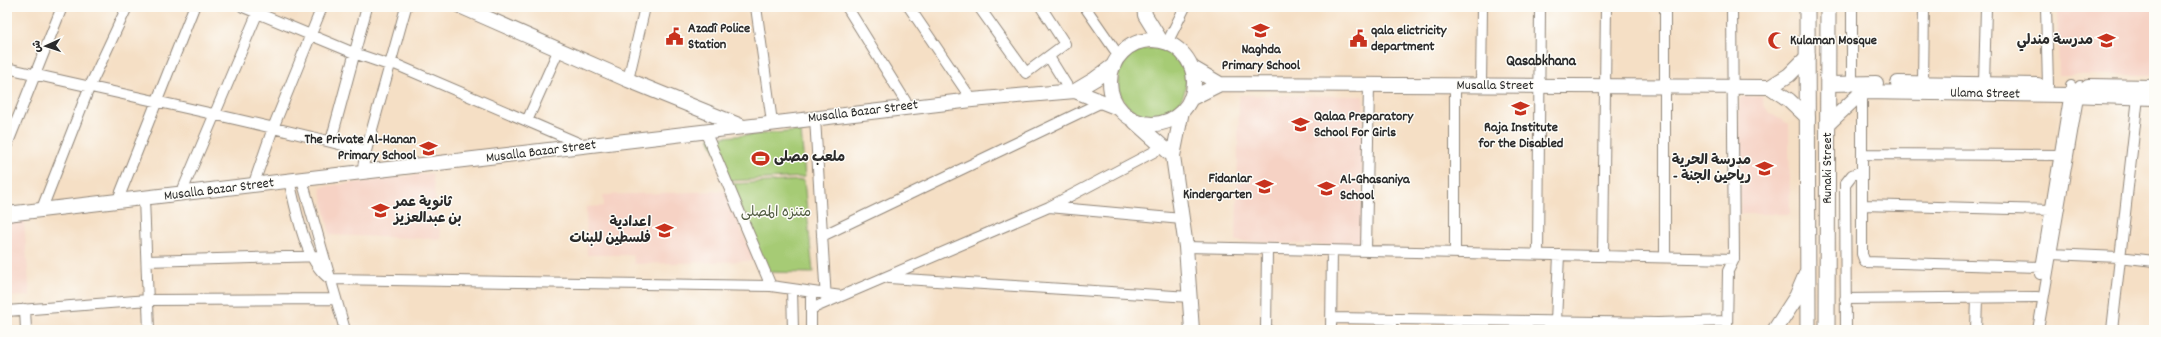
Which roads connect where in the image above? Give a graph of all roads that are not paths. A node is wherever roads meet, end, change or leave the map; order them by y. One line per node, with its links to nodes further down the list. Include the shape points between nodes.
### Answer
1 (62, 7): 41 (street)
2 (127, 7): 58 (street)
3 (194, 7): 66 (street)
4 (243, 7): 28 (street)
5 (322, 7): 30 (street)
6 (367, 7): 34 (street)
7 (406, 7): 38 (street)
8 (462, 7): 33 (street)
9 (645, 7): 42 (street)
10 (756, 7): 75 (street)
11 (848, 7): 67 (street)
12 (909, 7): 63 (street)
13 (979, 7): 36 (street, via 1026,73)
14 (1042, 7): 36 (street, via 1065,44)
15 (1085, 7): 37 (street)
16 (1185, 7): 31 (street)
17 (1482, 7): 49 (street)
18 (1540, 7): 50 (street)
19 (1606, 7): 51 (street)
20 (1665, 7): 54 (street)
21 (1732, 7): 55 (street)
22 (1807, 7): 35 (main road, Runaki Street)
23 (1828, 7): 45 (main road, Runaki Street)
24 (1852, 7): 52 (street)
25 (1924, 7): 43 (street)
26 (1986, 7): 46 (street)
27 (2046, 7): 53 (street)
28 (259, 10): 30 (street); 70 (street)
29 (1145, 11): 31 (street); 32 (street)
30 (310, 35): 34 (street); 78 (street)
31 (1164, 42): 32 (street, via 1149,40); 39 (street, via 1177,49)
32 (1136, 43): 37 (street)
33 (559, 49): 42 (street); 73 (street)
34 (354, 53): 38 (street); 80 (street)
35 (1808, 56): 56 (street, via 1789,75); 72 (main road, Runaki Street)
36 (1049, 57): 59 (street)
37 (1116, 60): 59 (street, Musalla Bazar Street, via 1095,79); 68 (street, via 1110,79 1112,94)
38 (390, 63): 73 (street); 84 (street)
39 (1191, 67): 44 (street, Musalla Street); 64 (street, via 1193,83)
40 (7, 68): 41 (street)
41 (35, 75): 58 (street); 81 (street)
42 (628, 80): 77 (street)
43 (1923, 83): 46 (street, Ulama Street); 52 (street, Ulama Street)
44 (1220, 84): 47 (street, Musalla Street); 64 (street, Musalla Street)
45 (1830, 84): 52 (street, Ulama Street); 76 (main road, Runaki Street)
46 (1984, 84): 53 (street, Ulama Street)
47 (1369, 85): 48 (street, Musalla Street); 105 (street)
48 (1456, 85): 49 (street, Musalla Street); 106 (street)
49 (1481, 85): 50 (street, Musalla Street)
50 (1538, 86): 51 (street, Musalla Street); 108 (street)
51 (1606, 86): 54 (street, Musalla Street); 112 (street)
52 (1858, 86): 60 (street, Ulama Street); 76 (street); 85 (street)
53 (2048, 86): 60 (street, Ulama Street)
54 (1665, 87): 55 (street, Musalla Street); 113 (street)
55 (1732, 87): 56 (street, Musalla Street); 115 (street)
56 (1770, 87): 72 (street)
57 (2154, 87): 60 (street, Ulama Street)
58 (89, 88): 66 (street); 97 (street)
59 (1072, 91): 63 (street, Musalla Bazar Street); 65 (street, Musalla Bazar Street)
60 (2075, 91): 61 (street, Ulama Street); 86 (street); 107 (street)
61 (2138, 97): 62 (street, Ulama Street); 114 (street)
62 (2154, 98)
63 (972, 100): 67 (street, Musalla Bazar Street)
64 (1190, 100): 69 (street)
65 (1104, 101): 68 (street, Musalla Bazar Street); 101 (street)
66 (155, 102): 70 (street); 94 (street)
67 (909, 107): 71 (street, Musalla Bazar Street)
68 (1118, 108): 74 (street)
69 (1182, 111): 74 (street, via 1160,124); 87 (street)
70 (215, 114): 78 (street); 92 (street)
71 (815, 118): 75 (street, Musalla Bazar Street); 101 (street)
72 (1808, 118): 119 (main road, Runaki Street)
73 (527, 121): 82 (street)
74 (1134, 121): 83 (street)
75 (772, 122): 77 (street, Musalla Bazar Street)
76 (1828, 124): 152 (main road, Runaki Street)
77 (742, 126): 79 (street, Musalla Bazar Street)
78 (273, 128): 80 (street); 91 (street)
79 (705, 131): 82 (street, Musalla Bazar Street); 122 (street)
80 (331, 141): 84 (street)
81 (7, 145)
82 (585, 146): 89 (street, Musalla Bazar Street)
83 (1163, 147): 87 (street); 96 (street)
84 (366, 151): 89 (street)
85 (1862, 154): 86 (street); 88 (street)
86 (2060, 155): 98 (street)
87 (1173, 156): 100 (street)
88 (1862, 171): 95 (street); 130 (street, via 1852,175 1844,184)
89 (362, 173): 90 (street, Musalla Bazar Street)
90 (296, 181): 91 (street, Musalla Bazar Street); 110 (street); 111 (street)
91 (253, 186): 92 (street, Musalla Bazar Street)
92 (181, 194): 93 (street, Musalla Bazar Street)
93 (144, 198): 94 (street, Musalla Bazar Street); 116 (street)
94 (117, 202): 97 (street, Musalla Bazar Street)
95 (1862, 205): 98 (street); 118 (street, via 1862,254 1865,262)
96 (1050, 207): 100 (street); 120 (street)
97 (41, 210): 99 (street, Musalla Bazar Street)
98 (2051, 210): 118 (street)
99 (7, 214)
100 (1182, 219): 102 (street)
101 (822, 236): 129 (street)
102 (1186, 247): 103 (street); 125 (street)
103 (1267, 249): 104 (street); 147 (street)
104 (1332, 250): 105 (street); 135 (street)
105 (1366, 251): 106 (street)
106 (1454, 253): 108 (street)
107 (2051, 254): 114 (street); 156 (street)
108 (1538, 255): 109 (street)
109 (1559, 255): 112 (street); 137 (street)
110 (311, 256): 111 (street); 116 (street); 121 (street)
111 (323, 256): 121 (street)
112 (1603, 256): 113 (street)
113 (1665, 257): 115 (street)
114 (2119, 257): 117 (street); 157 (street)
115 (1734, 259): 139 (street, via 1728,271)
116 (147, 260): 131 (street)
117 (2154, 260)
118 (2041, 267): 126 (street)
119 (1808, 271): 150 (main road); 151 (main road, Runaki Street)
120 (885, 278): 125 (street); 129 (street, via 841,296)
121 (330, 279): 122 (street); 128 (street)
122 (771, 286): 123 (street)
123 (792, 289): 124 (street); 144 (street)
124 (811, 292): 129 (street); 133 (street)
125 (1190, 296): 146 (street)
126 (2036, 297): 127 (street); 155 (street)
127 (1977, 298): 130 (street); 154 (street)
128 (336, 299): 131 (street); 143 (street)
129 (826, 299): 133 (street)
130 (1845, 299): 153 (street)
131 (148, 300): 132 (street); 142 (street)
132 (24, 309): 134 (street); 141 (street)
133 (811, 309): 145 (street)
134 (7, 310)
135 (1332, 318): 136 (street); 148 (street)
136 (1391, 319): 138 (street); 149 (street)
137 (1556, 321): 138 (street); 140 (street)
138 (1456, 325)
139 (1727, 325): 140 (street)
140 (1658, 326)
141 (26, 330)
142 (149, 330)
143 (345, 330)
144 (793, 330)
145 (811, 330)
146 (1192, 330)
147 (1266, 330)
148 (1331, 330)
149 (1391, 330)
150 (1775, 330)
151 (1808, 330)
152 (1827, 330)
153 (1846, 330)
154 (1976, 330)
155 (2032, 330)
156 (2038, 330)
157 (2112, 330)

